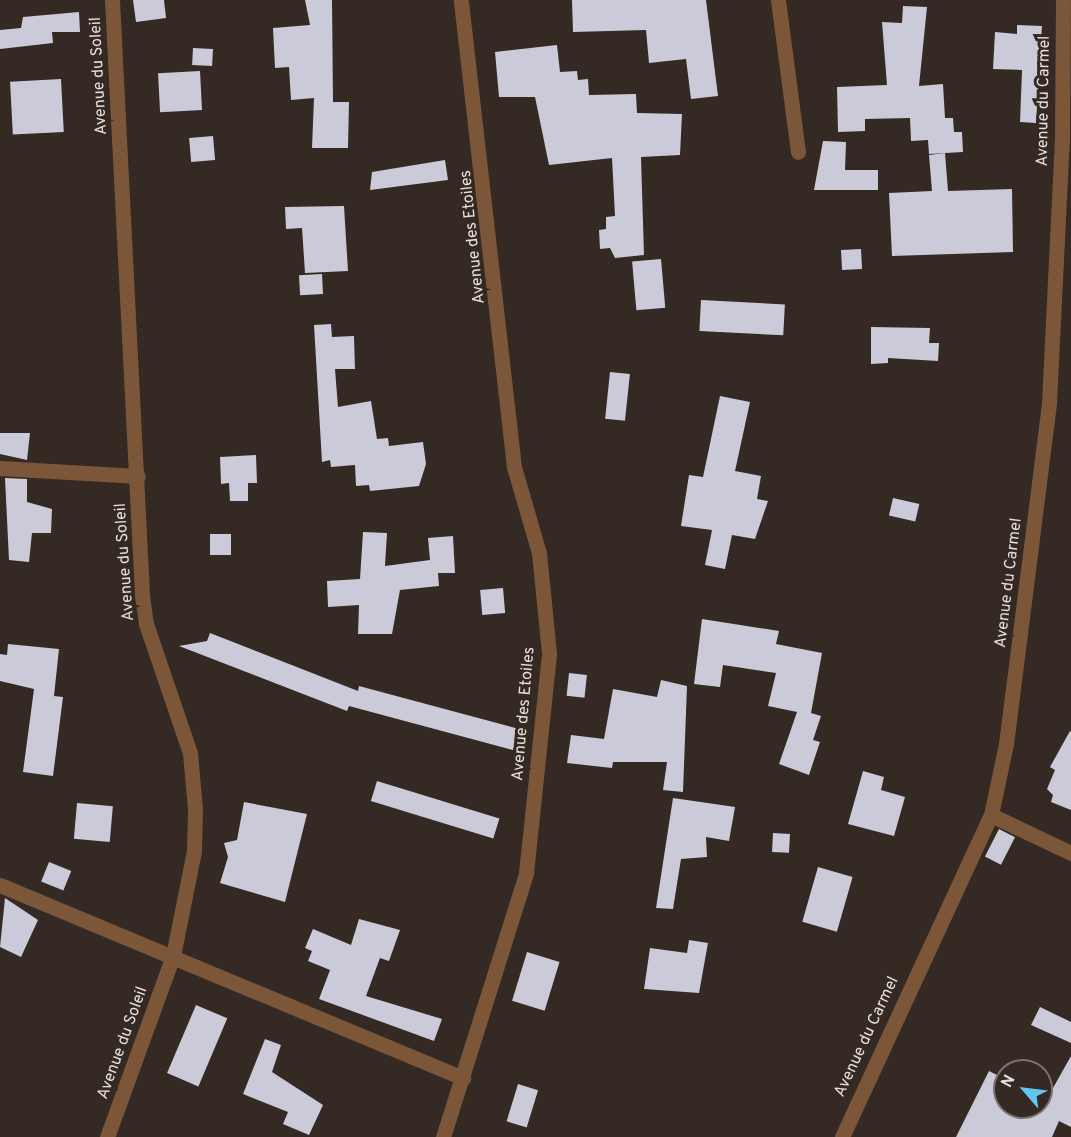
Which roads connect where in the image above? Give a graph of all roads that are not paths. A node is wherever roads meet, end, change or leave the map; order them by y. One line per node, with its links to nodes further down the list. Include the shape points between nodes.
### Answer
1 (112, 0): 7 (street, Avenue du Soleil)
2 (461, 0): 12 (street, Avenue des Etoiles, via 514,467 539,553 549,653 526,873)
3 (778, 0): 5 (street)
4 (1063, 0): 8 (street, Avenue du Carmel, via 1062,141 1049,403 1008,732)
5 (798, 152)
6 (0, 468): 7 (street)
7 (138, 476): 11 (street, Avenue du Soleil, via 147,624 190,753 195,809 194,851)
8 (991, 815): 9 (street); 15 (street, Avenue du Carmel)
9 (1071, 853)
10 (0, 885): 11 (street)
11 (173, 956): 12 (street); 13 (street, Avenue du Soleil)
12 (463, 1078): 14 (street, Avenue des Etoiles)
13 (107, 1137)
14 (443, 1137)
15 (842, 1137)

